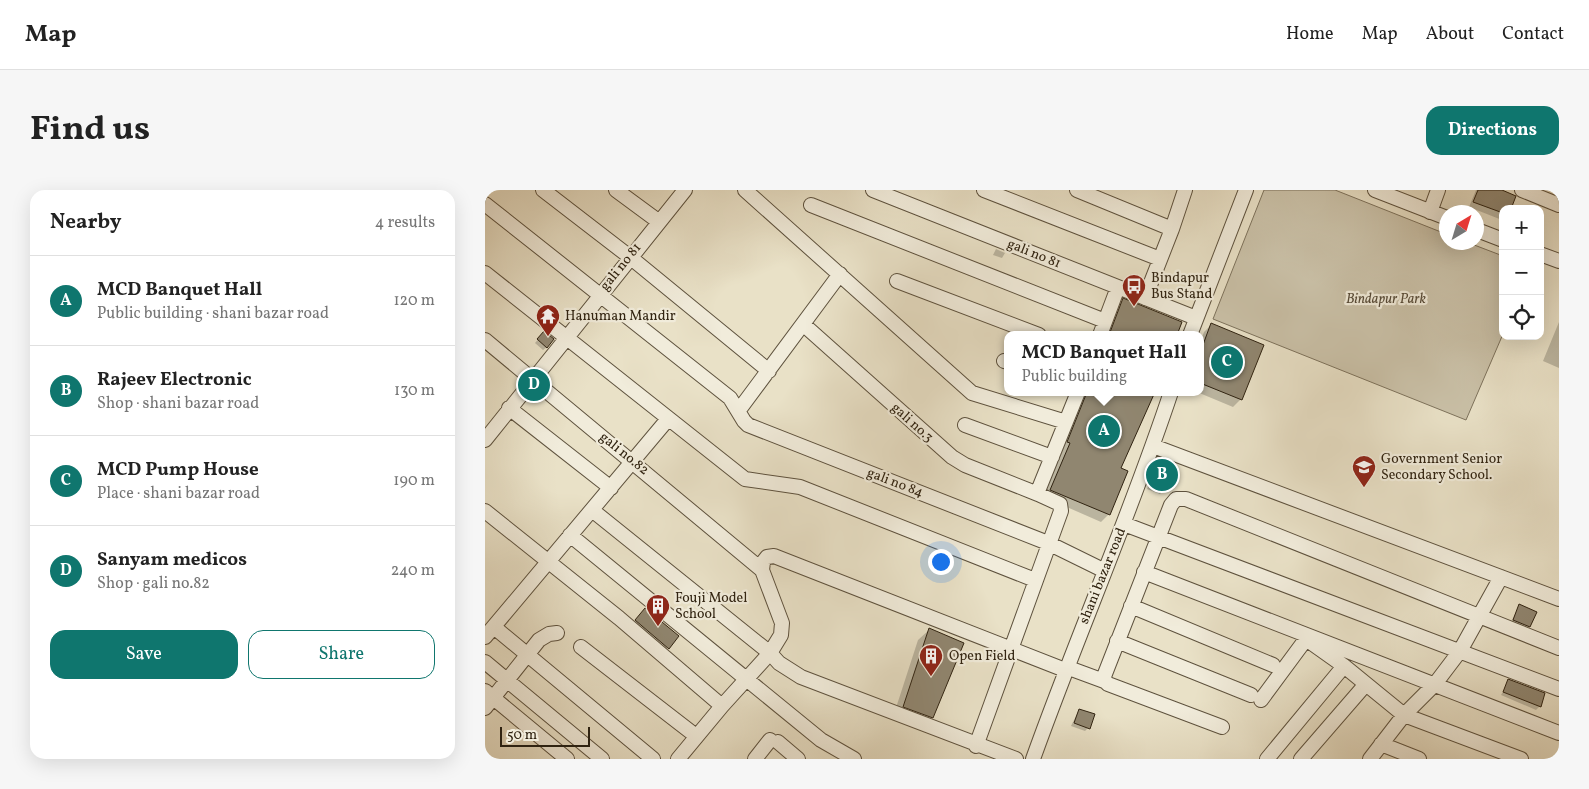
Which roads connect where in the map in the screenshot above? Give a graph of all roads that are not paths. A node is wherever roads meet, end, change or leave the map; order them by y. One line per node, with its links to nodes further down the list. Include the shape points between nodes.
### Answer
1 (616, 190): 18 (street)
2 (685, 190): 18 (street, gali no 81)
3 (745, 190): 27 (street)
4 (873, 190): 29 (street, gali no 81)
5 (984, 190): 24 (street)
6 (1077, 190): 19 (street)
7 (1184, 190): 19 (street)
8 (1245, 190): 32 (street)
9 (1375, 190): 16 (street)
10 (1438, 190): 16 (street)
11 (1522, 190): 15 (street)
12 (552, 192): 23 (street)
13 (485, 204): 30 (street)
14 (811, 205): 33 (street)
15 (1559, 205)
16 (1430, 212): 17 (street)
17 (1439, 215)
18 (658, 222): 23 (street, gali no 81)
19 (1172, 229): 24 (street)
20 (1484, 233): 21 (street)
21 (1499, 238)
22 (1544, 255): 25 (street)
23 (630, 257): 30 (street, gali no 81); 40 (street)
24 (1160, 259): 31 (street)
25 (1559, 261)
26 (485, 273): 38 (street)
27 (840, 274): 34 (street); 47 (street, via 972,393)
28 (897, 281): 35 (street)
29 (1118, 287): 31 (street, gali no 81); 33 (street)
30 (600, 294): 38 (street, gali no 81); 45 (street, via 730,398)
31 (1145, 298): 32 (street, gali no 81)
32 (1196, 318): 37 (street)
33 (1105, 321): 36 (street)
34 (804, 325): 40 (street); 55 (street, gali no.3, via 952,457)
35 (1028, 331)
36 (1101, 331)
37 (1192, 331)
38 (567, 336): 41 (street, gali no 81); 46 (street)
39 (486, 344): 41 (street, gali no.82)
40 (769, 371): 45 (street)
41 (532, 379): 44 (street, gali no 81); 53 (street, gali no.82)
42 (1076, 396): 47 (street)
43 (1170, 396): 51 (street, shani bazar road)
44 (509, 408): 48 (street, gali no 81); 54 (street)
45 (741, 416): 61 (street, gali no 84, via 755,428)
46 (668, 420): 53 (street); 67 (street, via 745,479 800,486)
47 (1066, 422): 52 (street)
48 (490, 423): 50 (street, gali no 81)
49 (965, 425): 52 (street)
50 (485, 440)
51 (1153, 446): 58 (street, shani bazar road); 66 (street)
52 (1052, 457): 55 (street)
53 (633, 461): 54 (street); 63 (street, gali no.82)
54 (611, 488): 57 (street)
55 (1038, 494): 61 (street, gali no.3, via 1062,506)
56 (485, 510): 62 (street)
57 (592, 510): 59 (street); 78 (street)
58 (1124, 524): 60 (street); 64 (street, shani bazar road)
59 (570, 535): 62 (street); 84 (street)
60 (1158, 536): 65 (street); 70 (street, via 1171,505 1176,499 1186,499); 77 (street)
61 (1048, 543): 64 (street, gali no 84); 67 (street)
62 (548, 562): 71 (street); 91 (street)
63 (763, 570): 75 (street, via 763,562 774,556); 78 (street, via 782,623 781,635)
64 (1105, 570): 83 (street, shani bazar road)
65 (1145, 572): 69 (street); 88 (street)
66 (1501, 577): 68 (street); 70 (street)
67 (1035, 580): 75 (street)
68 (1559, 599)
69 (1131, 606): 73 (street); 81 (street)
70 (1479, 616): 76 (street); 77 (street)
71 (489, 632): 79 (street)
72 (557, 633): 79 (street, via 539,640)
73 (1117, 642): 82 (street, via 1256,697 1307,640); 86 (street, via 1103,674)
74 (581, 647): 95 (street)
75 (1010, 648): 83 (street); 97 (street)
76 (1559, 648)
77 (1460, 651): 88 (street); 89 (street)
78 (771, 653): 84 (street); 97 (street, via 779,663 801,678)
79 (528, 655): 85 (street); 100 (street)
80 (485, 662): 85 (street)
81 (1273, 665)
82 (1344, 666): 87 (street); 107 (street)
83 (1066, 669): 86 (street); 106 (street, shani bazar road)
84 (746, 680): 91 (street); 104 (street, via 821,740)
85 (507, 681): 90 (street); 99 (street)
86 (1104, 681): 93 (street)
87 (1366, 684): 92 (street); 108 (street)
88 (1435, 684): 92 (street); 94 (street)
89 (1559, 689)
90 (488, 699): 98 (street)
91 (722, 706): 95 (street)
92 (1404, 715): 96 (street); 111 (street)
93 (1222, 727)
94 (1559, 733)
95 (696, 736): 101 (street)
96 (1381, 744): 109 (street); 110 (street)
97 (976, 746): 105 (street)
98 (567, 759)
99 (602, 759)
100 (653, 759)
101 (678, 759)
102 (755, 759): 103 (street, via 774,741)
103 (798, 759)
104 (854, 759)
105 (1017, 759)
106 (1033, 759)
107 (1267, 759)
108 (1301, 759)
109 (1369, 759)
110 (1419, 759)
111 (1521, 759)

